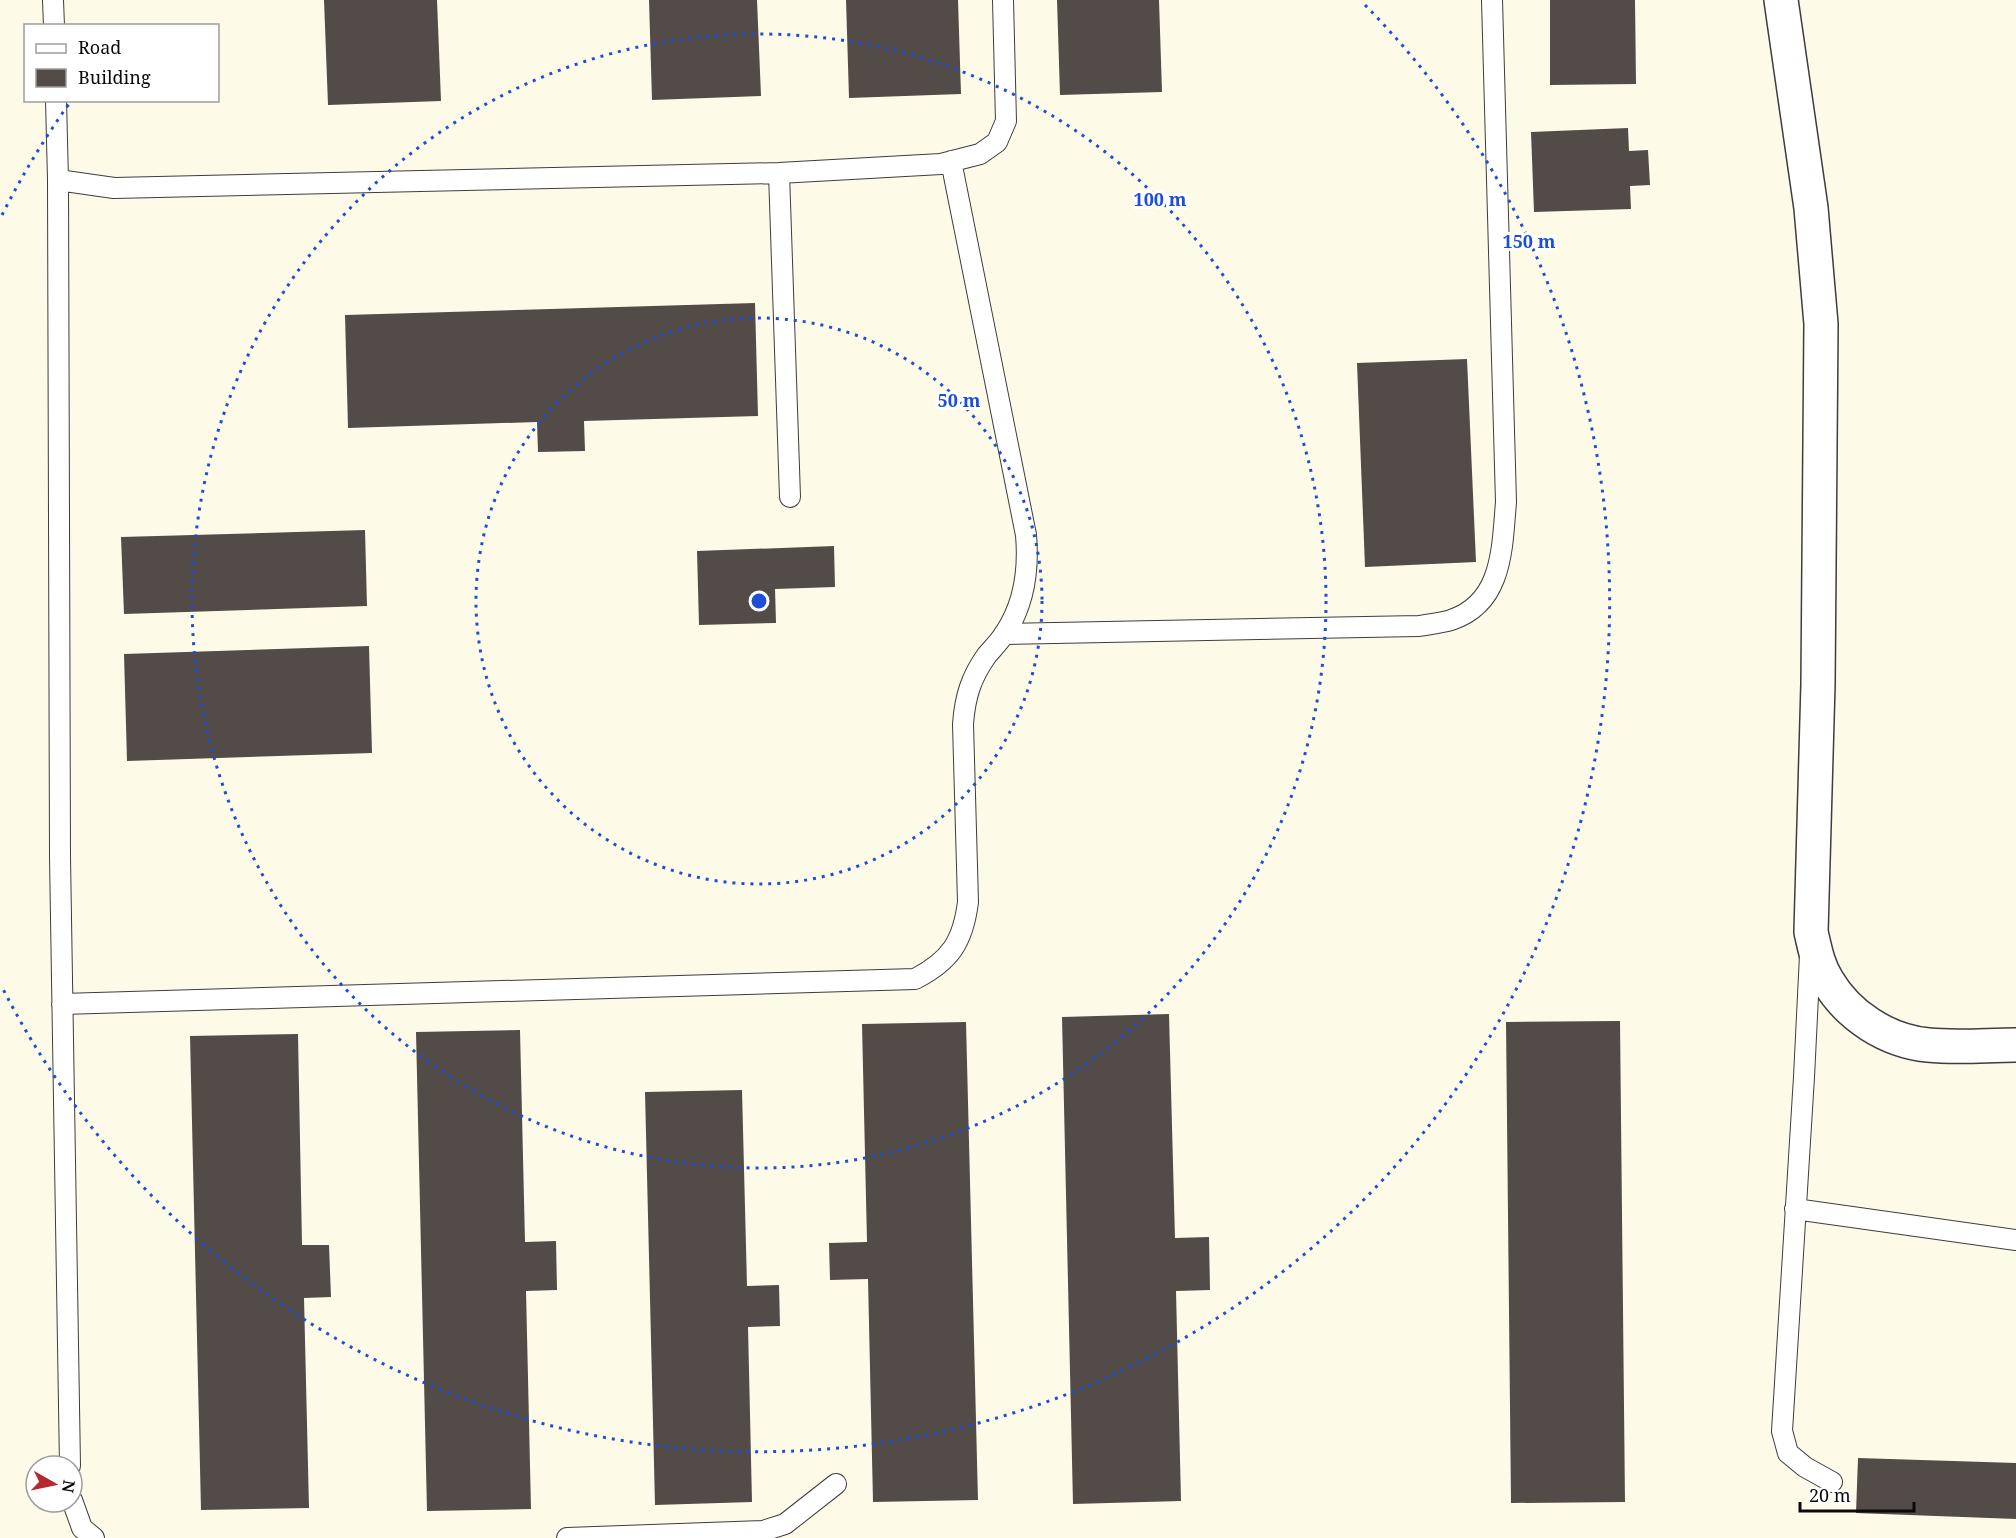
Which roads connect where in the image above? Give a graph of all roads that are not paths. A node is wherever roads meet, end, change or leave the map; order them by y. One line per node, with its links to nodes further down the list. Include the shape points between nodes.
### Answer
1 (53, 0): 5 (lane)
2 (1003, 0): 7 (lane, via 1006,121 997,142 980,153)
3 (1492, 0): 11 (lane, via 1506,502 1502,555 1492,586 1475,607 1452,620 1419,626)
4 (1781, 0): 12 (street, via 1811,208 1821,324)
5 (54, 24)
6 (56, 102): 9 (lane)
7 (951, 161): 8 (lane); 11 (lane, via 1026,535 1025,587)
8 (779, 173): 9 (lane, via 114,188); 10 (lane)
9 (58, 180): 13 (lane)
10 (790, 497)
11 (1004, 634): 13 (lane, via 973,675 965,699 966,922 948,957 915,980)
12 (1811, 933): 14 (street, via 1816,957 1841,1000 1881,1032 1929,1045); 15 (lane)
13 (62, 1004): 17 (lane)
14 (2016, 1044)
15 (1795, 1209): 16 (lane); 18 (lane, via 1782,1431 1788,1453)
16 (2016, 1240)
17 (70, 1454)
18 (1832, 1482)
19 (836, 1484): 22 (lane, via 785,1524 763,1531)
20 (76, 1514): 21 (lane, via 81,1528)
21 (94, 1538)
22 (567, 1538)

